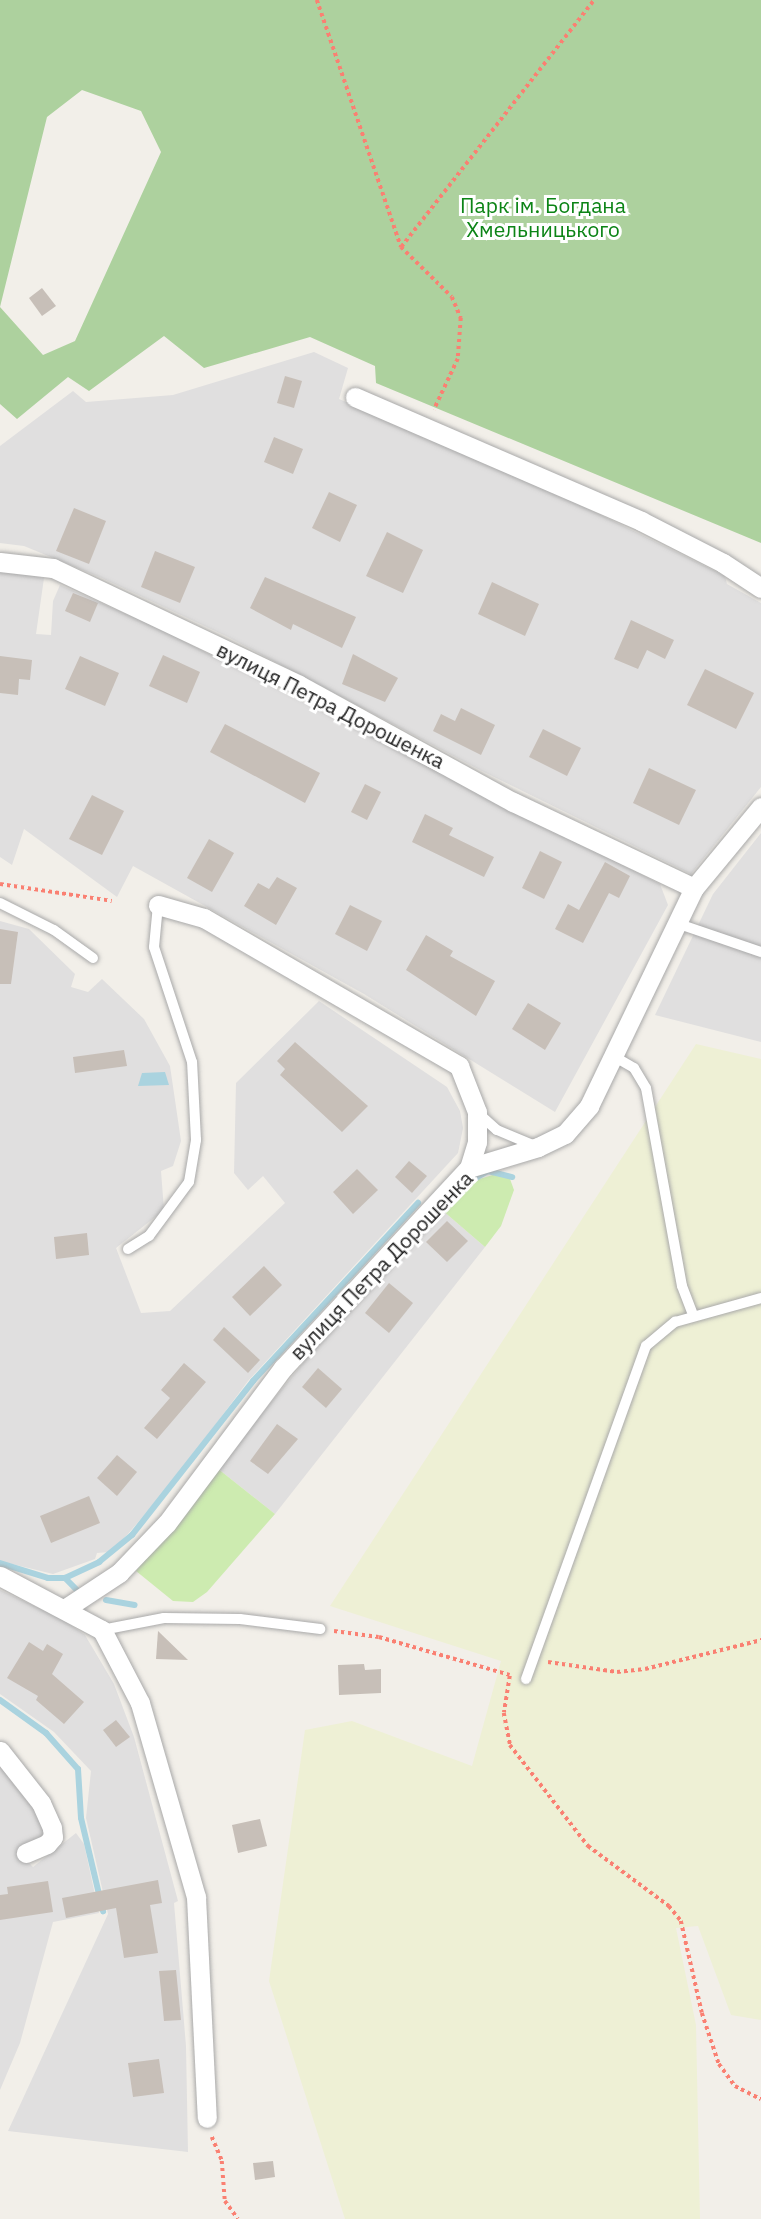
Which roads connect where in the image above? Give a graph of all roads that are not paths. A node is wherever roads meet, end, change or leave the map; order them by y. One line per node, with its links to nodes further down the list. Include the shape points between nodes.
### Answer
1 (355, 397): 3 (street, via 641,521 723,562)
2 (0, 562): 5 (street, вулиця Петра Дорошенка, via 29,563 65,573 299,685 513,802)
3 (761, 588)
4 (761, 807): 5 (street, вулиця Петра Дорошенка)
5 (694, 888): 8 (street, вулиця Петра Дорошенка)
6 (0, 903): 10 (lane, via 54,930)
7 (158, 905): 12 (street, via 204,918 459,1066); 15 (lane, via 154,947 192,1062 196,1140 189,1182 149,1236)
8 (679, 923): 9 (lane); 11 (street, вулиця Петра Дорошенка)
9 (761, 952)
10 (93, 958)
11 (615, 1057): 13 (street, вулиця Петра Дорошенка, via 589,1106 565,1134); 17 (lane, via 634,1068 646,1088 682,1286)
12 (477, 1112): 13 (lane, via 497,1130); 14 (street, via 477,1142)
13 (538, 1147): 14 (street, вулиця Петра Дорошенка)
14 (469, 1168): 19 (street, вулиця Петра Дорошенка, via 283,1368 167,1523 118,1573)
15 (128, 1249)
16 (761, 1298): 17 (lane)
17 (693, 1315): 22 (lane, via 661,1329 639,1361)
18 (0, 1576): 19 (street)
19 (66, 1608): 21 (street)
20 (320, 1629): 21 (lane, via 240,1619 164,1618)
21 (102, 1630): 25 (street, via 140,1703 190,1867 199,1921)
22 (526, 1679)
23 (0, 1751): 24 (street, via 20,1772 52,1828 53,1837 47,1844)
24 (26, 1853)
25 (207, 2119)

